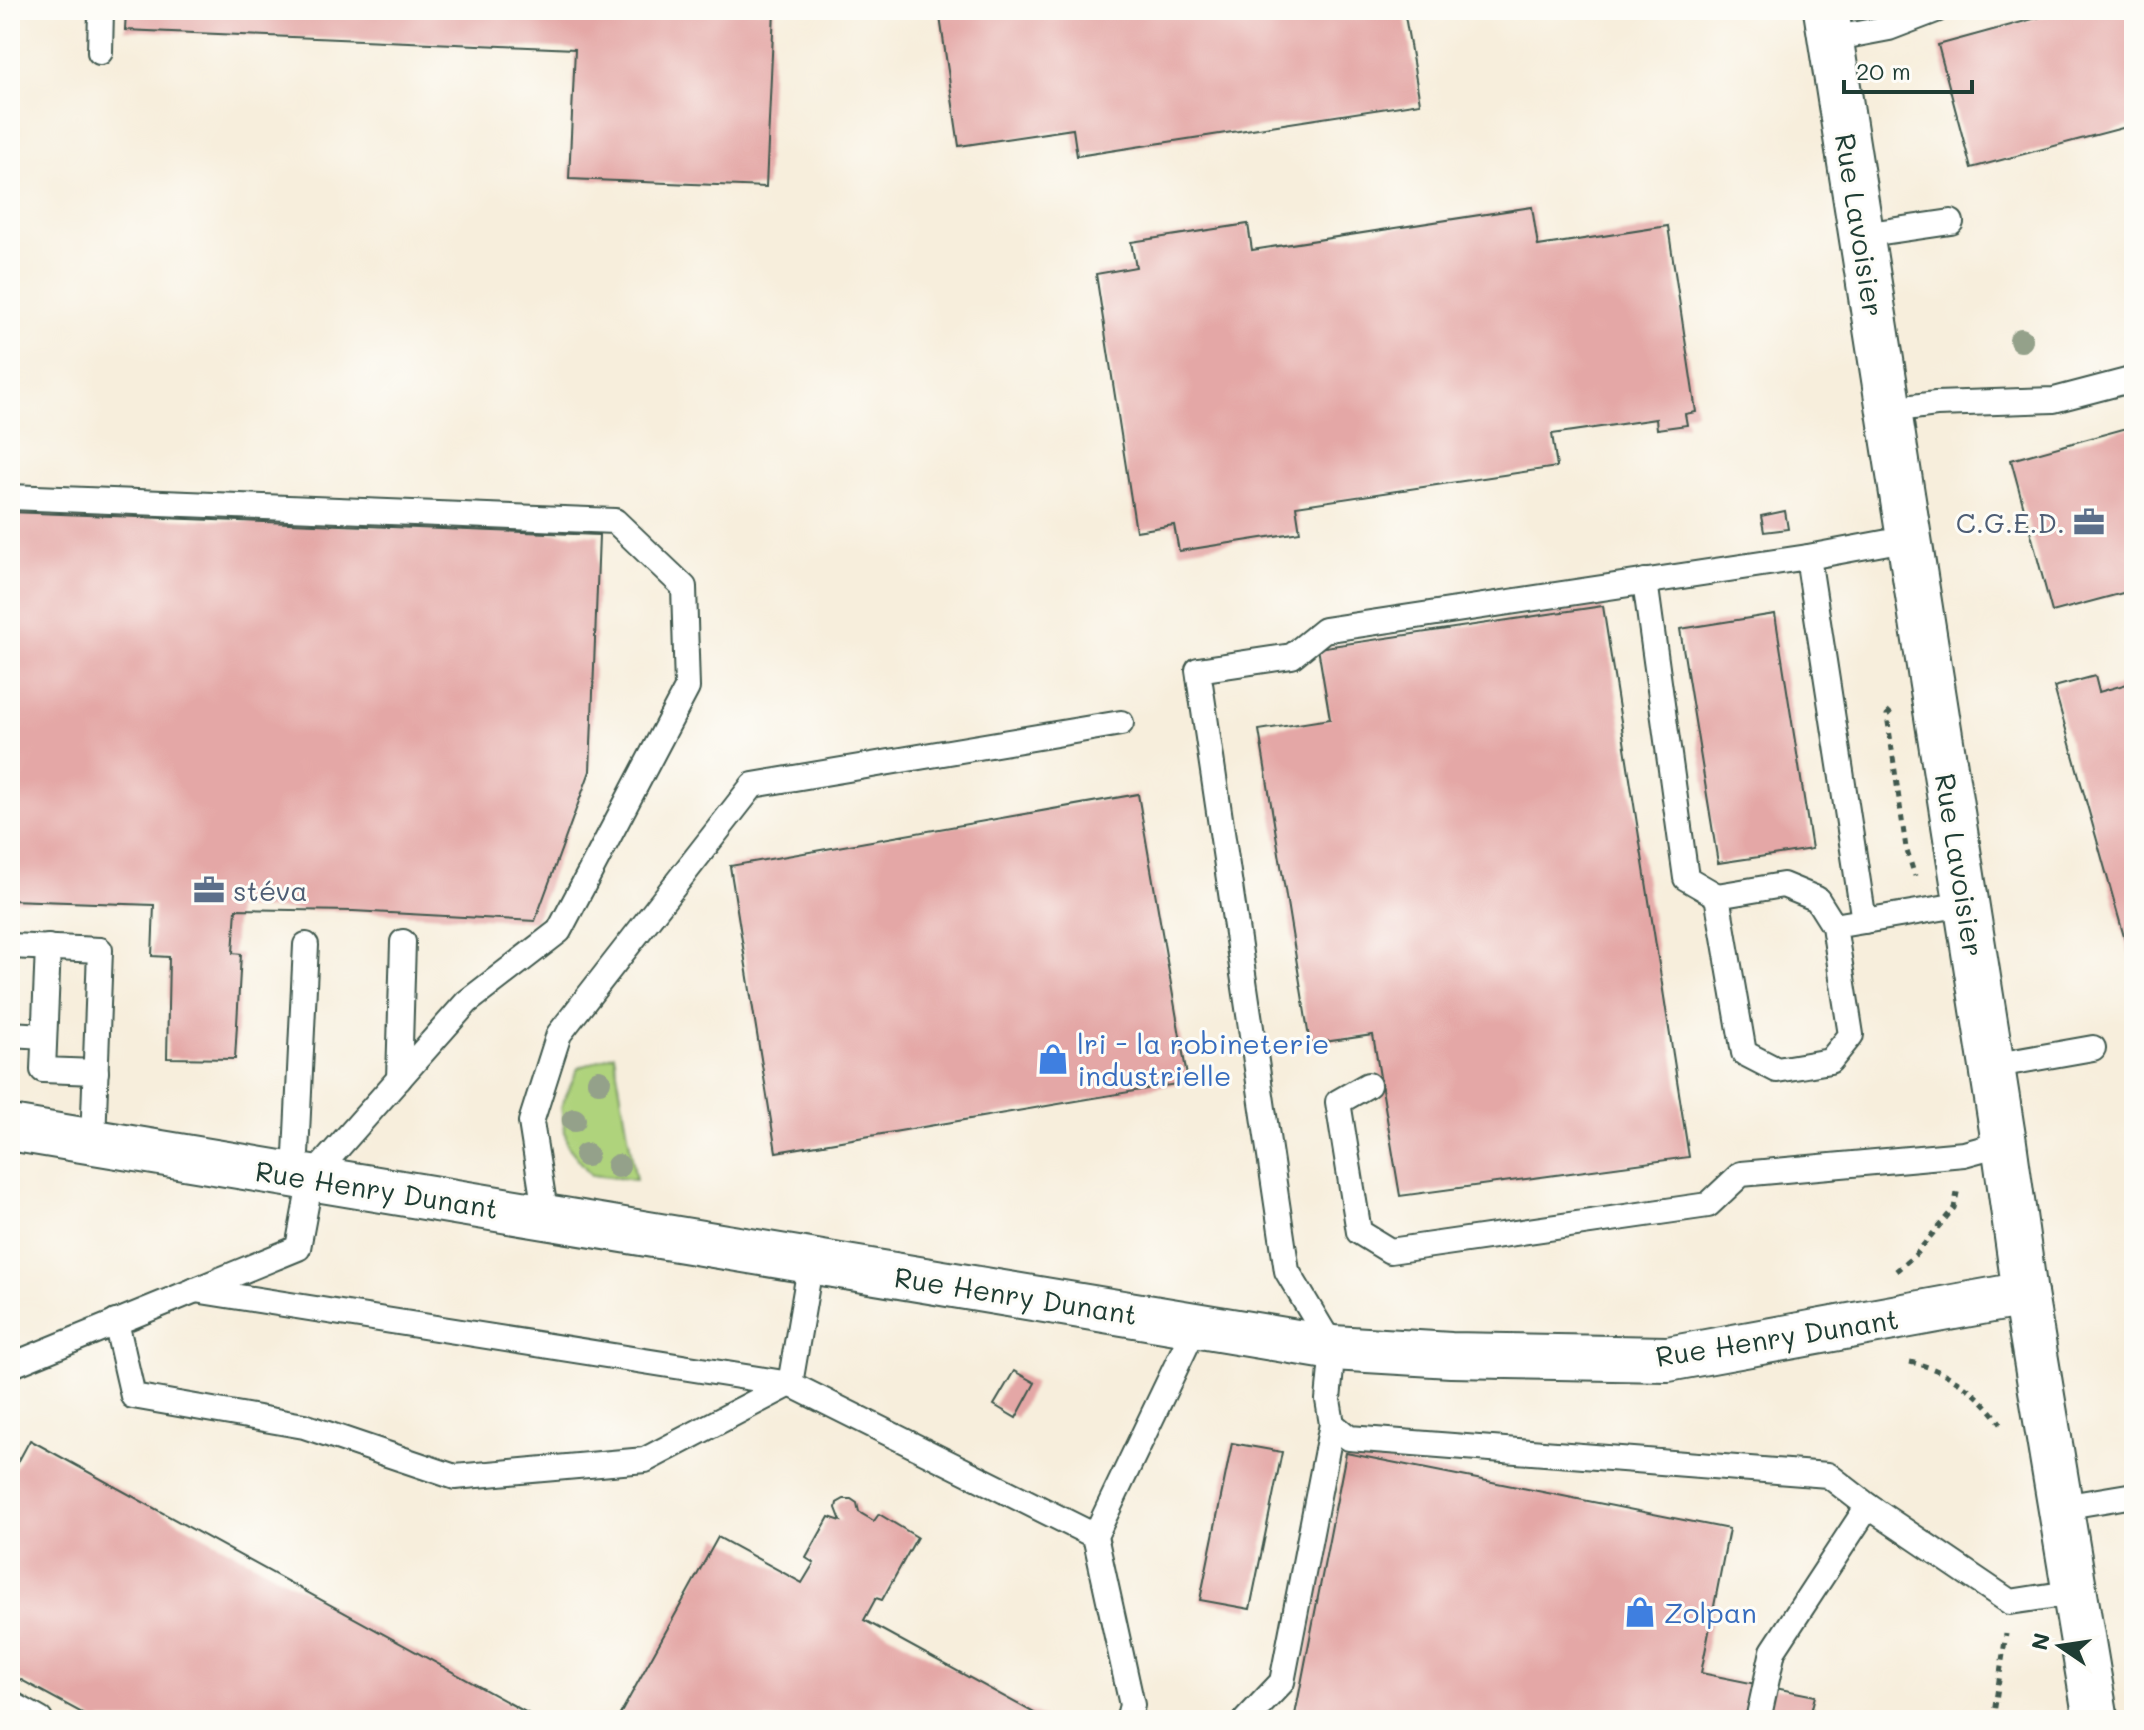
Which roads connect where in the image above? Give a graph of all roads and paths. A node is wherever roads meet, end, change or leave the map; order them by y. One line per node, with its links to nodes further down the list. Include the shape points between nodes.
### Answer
1 (101, 10): 4 (lane)
2 (1936, 10): 3 (lane, via 1889,28)
3 (1828, 24): 6 (street, Rue Lavoisier)
4 (100, 52)
5 (1951, 222): 6 (lane)
6 (1862, 235): 8 (street, Rue Lavoisier)
7 (2134, 379): 8 (lane, via 2054,400)
8 (1890, 410): 10 (street, Rue Lavoisier)
9 (10, 497): 27 (lane, via 615,521 684,587 687,688 559,931 467,1002)
10 (1910, 538): 11 (lane); 15 (street, Rue Lavoisier)
11 (1808, 557): 12 (lane); 16 (lane)
12 (1645, 581): 14 (lane, via 1686,878); 39 (lane, via 1324,630 1292,656 1198,670 1287,1271)
13 (1121, 723): 33 (lane, via 753,785 559,1034 531,1122)
14 (1717, 896): 17 (lane, via 1783,885 1817,899); 17 (lane, via 1744,1053 1777,1070 1830,1061 1851,1035)
15 (1965, 904): 16 (lane); 25 (street, Rue Lavoisier)
16 (1864, 921): 17 (lane)
17 (1834, 926)
18 (403, 942): 27 (lane)
19 (306, 945): 32 (lane)
20 (10, 946): 21 (lane)
21 (48, 947): 23 (lane); 26 (lane, via 100,950)
22 (10, 1034): 23 (lane)
23 (44, 1036): 26 (lane, via 43,1070)
24 (2093, 1048): 25 (lane)
25 (1991, 1066): 31 (street, Rue Lavoisier)
26 (96, 1072): 30 (lane)
27 (399, 1079): 32 (lane)
28 (1368, 1085): 31 (lane, via 1338,1102 1359,1232 1390,1251 1708,1205 1741,1174 1964,1154)
29 (10, 1128): 30 (street, Rue Henry Dunant)
30 (93, 1142): 32 (street, Rue Henry Dunant)
31 (2004, 1143): 36 (street, Rue Lavoisier)
32 (303, 1177): 33 (street, Rue Henry Dunant); 35 (lane, via 298,1248)
33 (546, 1217): 34 (street, Rue Henry Dunant)
34 (811, 1261): 38 (street, Rue Henry Dunant); 41 (lane)
35 (195, 1290): 37 (lane); 41 (lane)
36 (2025, 1294): 39 (street, Rue Henry Dunant, via 1668,1359); 45 (street, Rue Lavoisier)
37 (116, 1322): 40 (lane); 41 (lane, via 133,1396 304,1426 455,1477 645,1460)
38 (1196, 1325): 39 (street, Rue Henry Dunant); 46 (lane)
39 (1333, 1348): 42 (lane, via 1328,1400)
40 (10, 1366)
41 (790, 1384): 46 (lane)
42 (1332, 1424): 44 (lane, via 1349,1438 1828,1475); 52 (lane, via 1282,1682)
43 (2134, 1495): 45 (lane)
44 (1868, 1506): 48 (lane); 53 (lane, via 1773,1651)
45 (2062, 1507): 47 (street, Rue Lavoisier)
46 (1095, 1536): 51 (lane, via 1132,1705)
47 (2076, 1592): 48 (lane); 55 (street, Rue Lavoisier)
48 (2010, 1602): 54 (path)
49 (10, 1703): 50 (lane)
50 (40, 1720)
51 (1128, 1720)
52 (1246, 1720)
53 (1758, 1720)
54 (1993, 1720)
55 (2096, 1720)

